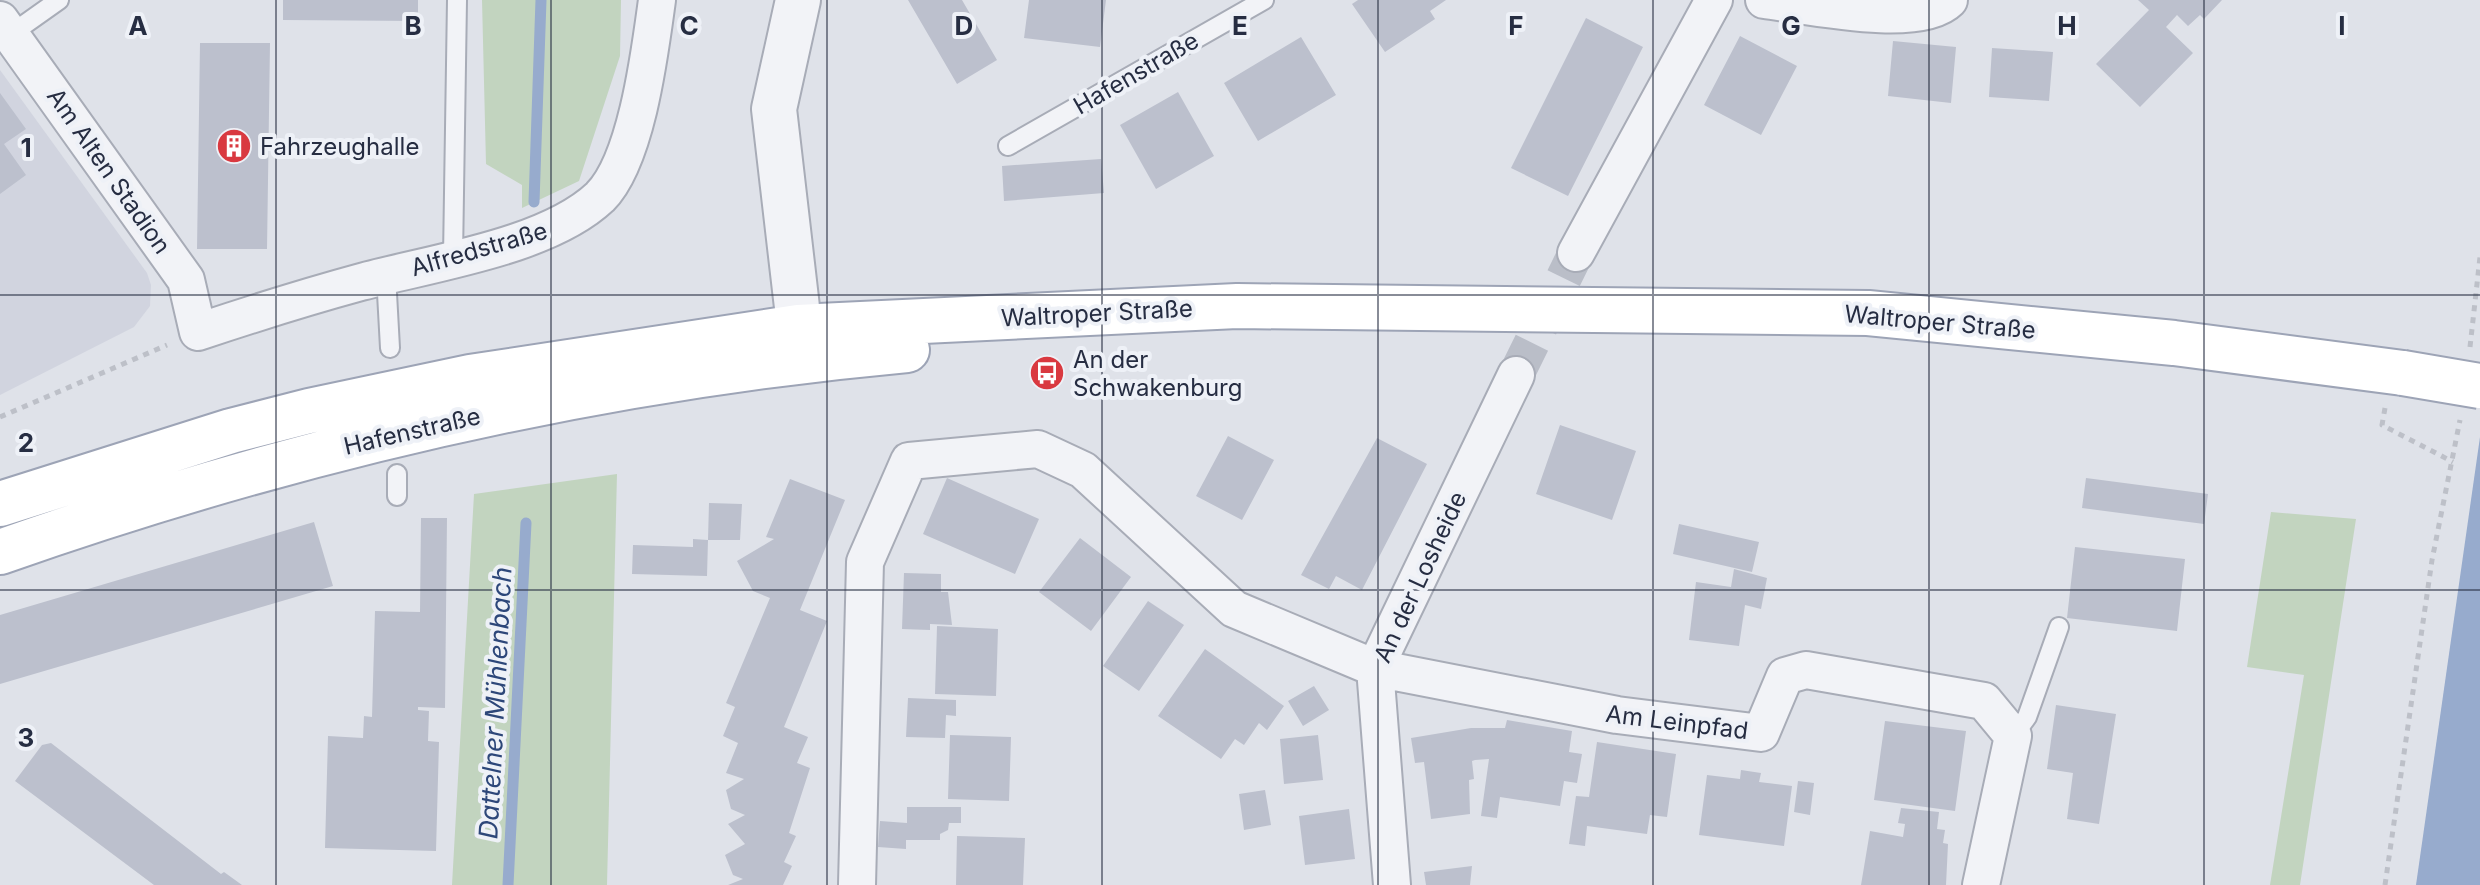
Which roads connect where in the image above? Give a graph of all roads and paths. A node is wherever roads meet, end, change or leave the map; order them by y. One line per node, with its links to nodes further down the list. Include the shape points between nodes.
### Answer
1 (59, 0): 9 (lane)
2 (457, 0): 12 (lane)
3 (657, 0): 12 (street, Alfredstraße, via 628,147 601,196 557,227)
4 (798, 0): 16 (street, via 774,109)
5 (1264, 0): 10 (lane, Hafenstraße)
6 (1714, 0): 11 (street)
7 (1764, 0): 8 (street, via 1902,16 1942,7)
8 (1949, 0)
9 (5, 27): 15 (street, Am Alten Stadion, via 186,280)
10 (1008, 146)
11 (1576, 253)
12 (453, 257): 14 (street, Alfredstraße)
13 (2480, 257): 19 (path)
14 (386, 275): 15 (street, Alfredstraße); 17 (lane)
15 (198, 332): 20 (path)
16 (801, 343): 19 (main road, Waltroper Straße, bridge, via 1237,306 1868,313 2174,343); 25 (main road, Hafenstraße, via 470,377 231,431); 26 (main road, Hafenstraße, via 765,363 443,423 99,517)
17 (390, 348)
18 (1516, 375): 28 (street, An der Losheide)
19 (2470, 382): 22 (path)
20 (0, 417)
21 (2382, 425): 22 (path)
22 (2453, 462): 33 (path, via 2432,560)
23 (397, 474): 24 (lane)
24 (397, 496)
25 (0, 504)
26 (0, 552)
27 (2059, 627): 29 (lane, via 2027,717)
28 (1375, 668): 29 (street, Am Leinpfad, via 1617,715 1761,733 1785,676 1806,670 1984,701); 30 (street, via 1234,609 1083,470 1038,449 909,461 865,562); 31 (street, An der Losheide)
29 (2013, 736): 32 (street)
30 (857, 885)
31 (1392, 885)
32 (1981, 885)
33 (2385, 885)

